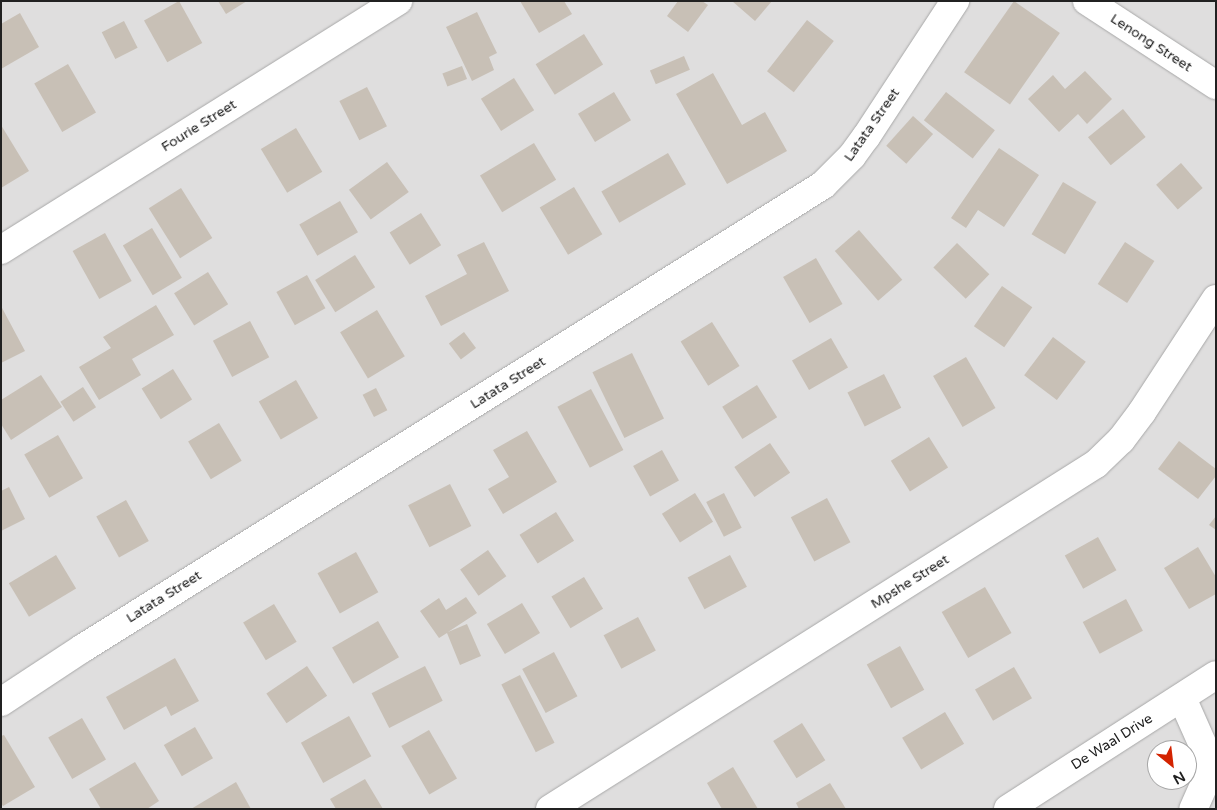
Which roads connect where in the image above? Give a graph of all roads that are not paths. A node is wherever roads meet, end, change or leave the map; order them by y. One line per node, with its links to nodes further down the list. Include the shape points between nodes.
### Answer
1 (398, 1): 5 (street, Fourie Street)
2 (955, 1): 9 (street, Latata Street, via 866,137 823,185)
3 (1087, 1): 4 (street, Lenong Street)
4 (1216, 85)
5 (1, 250)
6 (1216, 299): 10 (street, Mpshe Street, via 1142,412 1121,440 1096,464)
7 (1216, 675): 8 (street, De Waal Drive)
8 (1182, 698): 11 (street, De Waal Drive); 12 (street, via 1206,752 1208,776)
9 (1, 702)
10 (550, 809)
11 (1008, 809)
12 (1193, 809)

